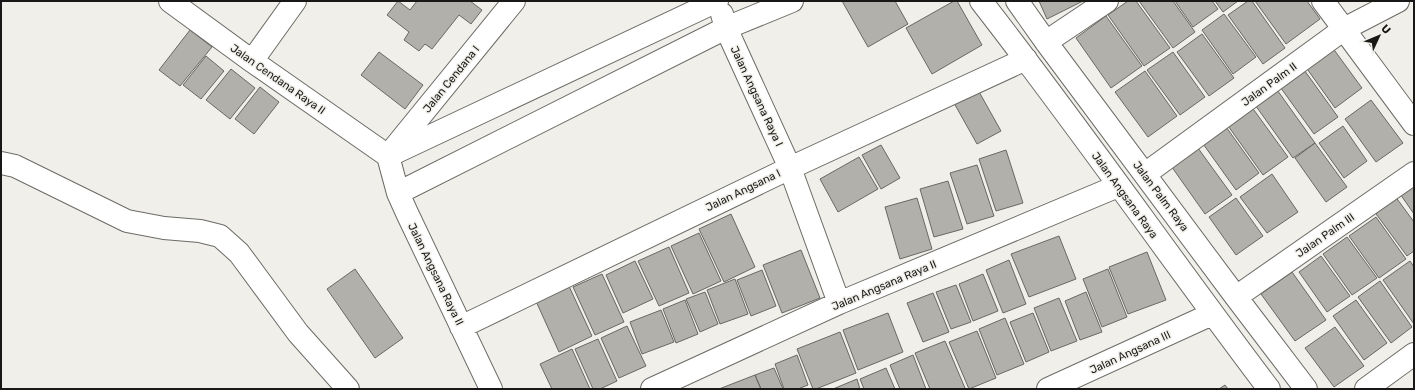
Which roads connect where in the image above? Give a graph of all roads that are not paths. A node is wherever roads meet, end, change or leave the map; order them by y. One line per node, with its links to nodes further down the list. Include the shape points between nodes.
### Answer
1 (170, 1): 15 (street, Jalan Cendana Raya II)
2 (294, 1): 15 (street)
3 (514, 1): 17 (street, Jalan Cendana I)
4 (718, 1): 11 (street, Jalan Angsana Raya I); 17 (street)
5 (792, 1): 11 (street)
6 (981, 1): 14 (street, Jalan Angsana Raya)
7 (1018, 1): 13 (street, Jalan Palm Raya)
8 (1107, 1): 13 (street)
9 (1323, 1): 12 (street)
10 (1398, 1): 12 (street, Jalan Palm II)
11 (726, 28): 19 (street, Jalan Angsana Raya I); 23 (street)
12 (1344, 29): 16 (street); 21 (street, Jalan Palm II)
13 (1046, 42): 21 (street, Jalan Palm Raya)
14 (1026, 59): 19 (street, Jalan Angsana I); 22 (street, Jalan Angsana Raya)
15 (252, 61): 17 (street, Jalan Cendana Raya II)
16 (1414, 124)
17 (388, 156): 23 (street, Jalan Angsana Raya II)
18 (1, 163): 29 (street, via 15,166 127,221 220,236 239,253 298,333)
19 (790, 168): 25 (street, Jalan Angsana Raya I); 27 (street, Jalan Angsana I)
20 (1414, 173): 24 (street, Jalan Palm III)
21 (1145, 174): 24 (street, Jalan Palm Raya)
22 (1118, 186): 25 (street, Jalan Angsana Raya II); 26 (street, Jalan Angsana Raya)
23 (398, 193): 27 (street, Jalan Angsana Raya II)
24 (1236, 296): 34 (street, Jalan Palm Raya)
25 (839, 303): 31 (street, Jalan Angsana Raya II)
26 (1212, 314): 32 (street, Jalan Angsana III); 33 (street, Jalan Angsana Raya)
27 (462, 327): 30 (street, Jalan Angsana Raya II)
28 (1414, 354): 35 (street)
29 (348, 389)
30 (491, 389)
31 (652, 389)
32 (1048, 389)
33 (1269, 389)
34 (1306, 389)
35 (1366, 389)

